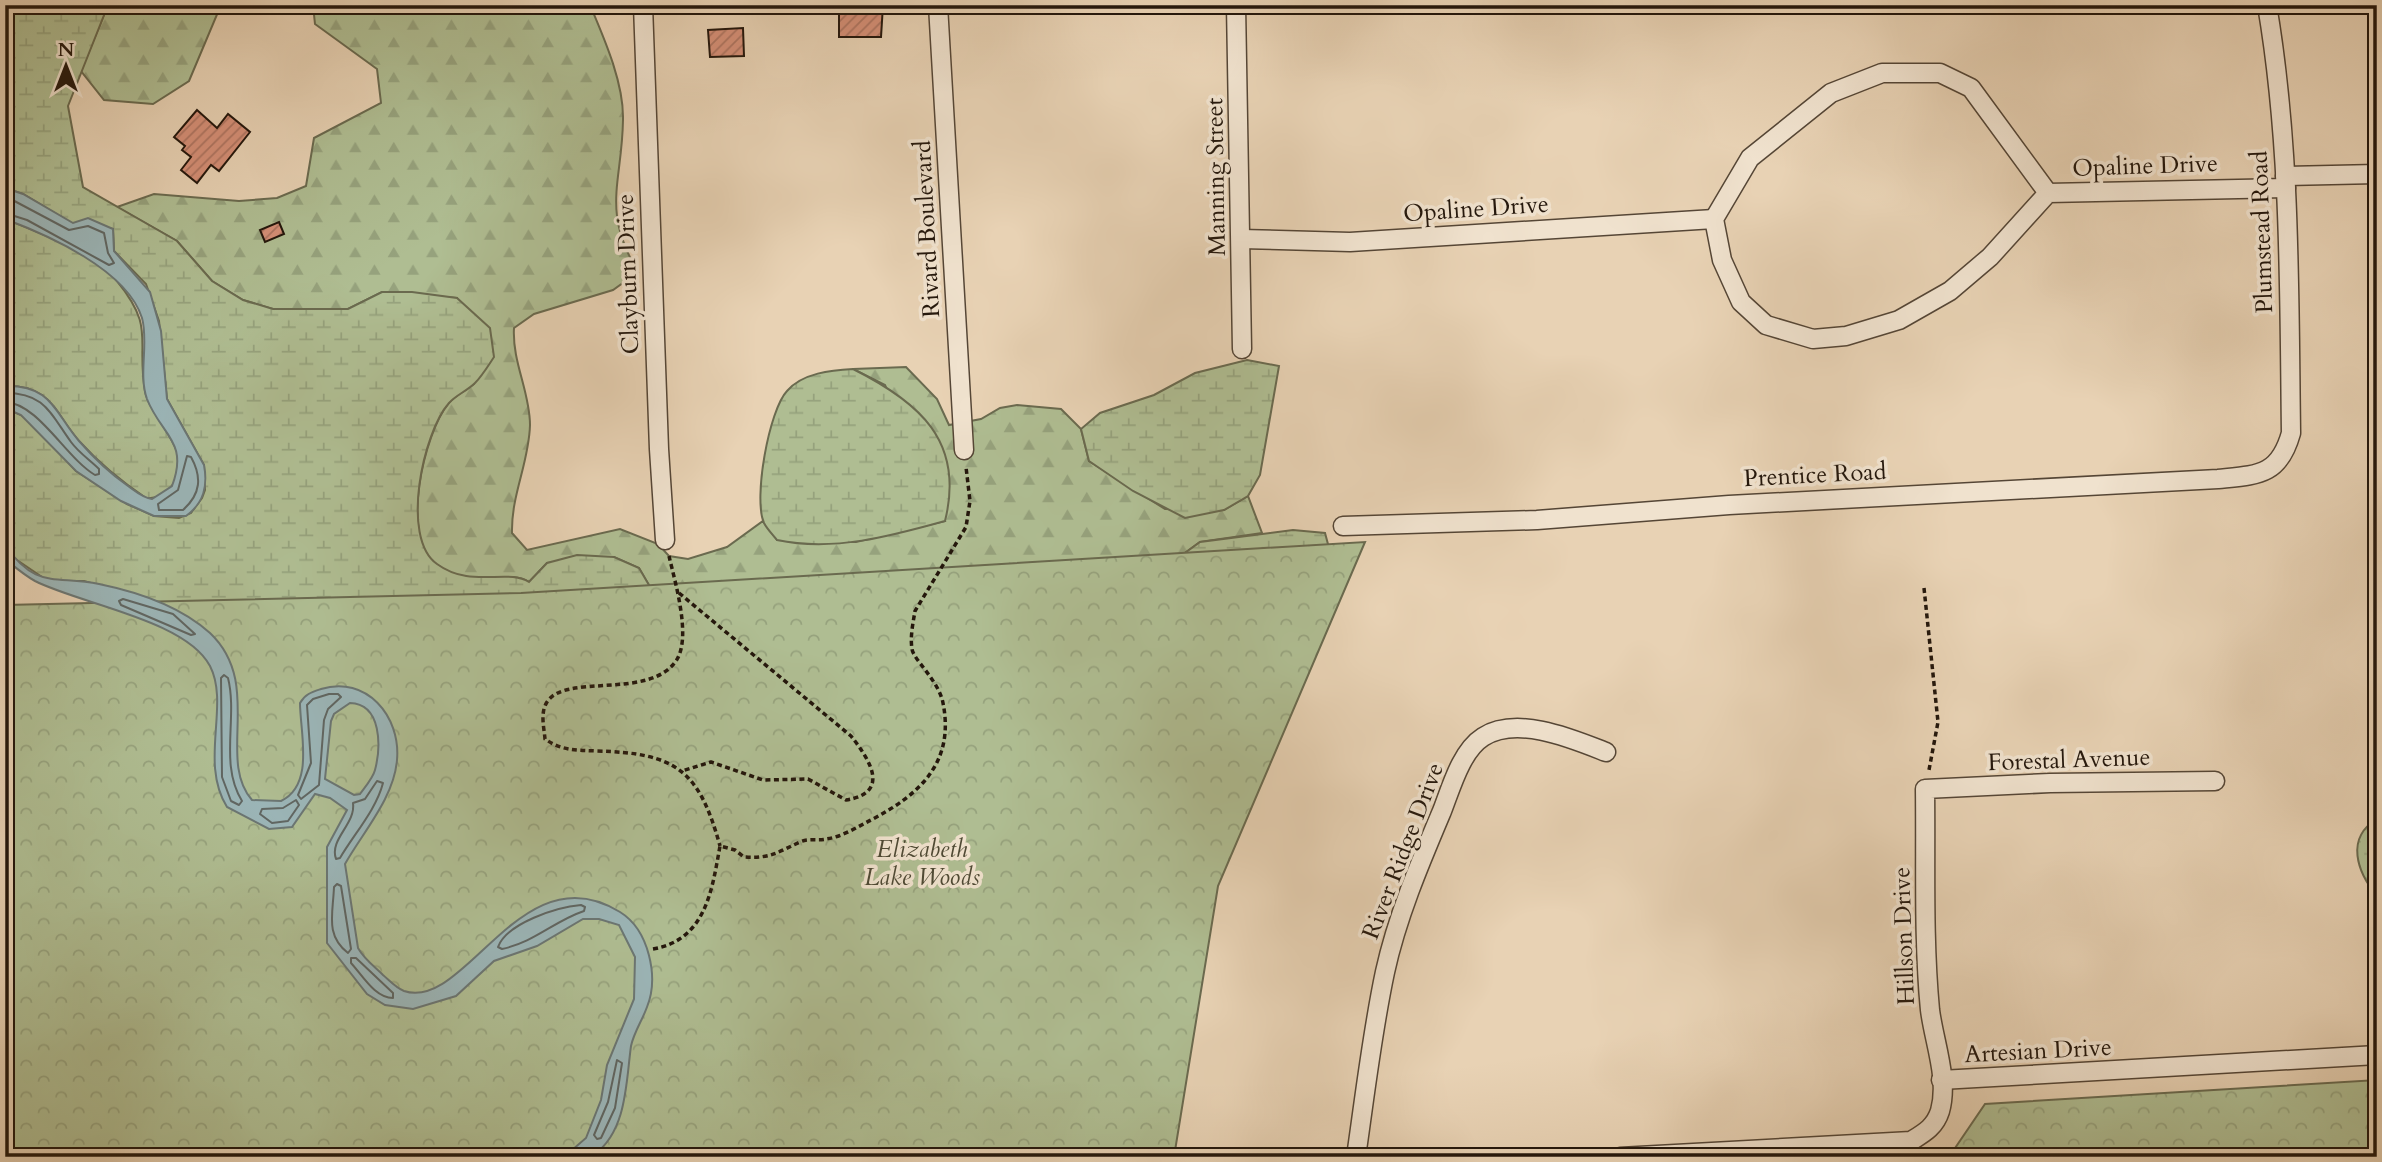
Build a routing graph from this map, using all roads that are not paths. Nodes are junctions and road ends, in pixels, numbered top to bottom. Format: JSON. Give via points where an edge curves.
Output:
{"nodes":[{"id":1,"x":643,"y":5,"type":"edge"},
{"id":2,"x":938,"y":5,"type":"edge"},
{"id":3,"x":1236,"y":5,"type":"edge"},
{"id":4,"x":2267,"y":5,"type":"edge"},
{"id":5,"x":2377,"y":174,"type":"edge"},
{"id":6,"x":2286,"y":182,"type":"junction"},
{"id":7,"x":2048,"y":193,"type":"junction"},
{"id":8,"x":1714,"y":219,"type":"junction"},
{"id":9,"x":1241,"y":239,"type":"junction"},
{"id":10,"x":1242,"y":349,"type":"dead end"},
{"id":11,"x":964,"y":450,"type":"road end"},
{"id":12,"x":2284,"y":457,"type":"joint"},
{"id":13,"x":1343,"y":526,"type":"dead end"},
{"id":14,"x":666,"y":540,"type":"road end"},
{"id":15,"x":1606,"y":752,"type":"dead end"},
{"id":16,"x":2215,"y":781,"type":"dead end"},
{"id":17,"x":1924,"y":789,"type":"joint"},
{"id":18,"x":2377,"y":1055,"type":"edge"},
{"id":19,"x":1941,"y":1080,"type":"junction"},
{"id":20,"x":1771,"y":1153,"type":"edge"},
{"id":21,"x":1356,"y":1157,"type":"edge"},
{"id":22,"x":1620,"y":1157,"type":"edge"}],
"edges":[{"from":1,"to":14,"type":"street","name":"Clayburn Drive"},
{"from":2,"to":11,"type":"street","name":"Rivard Boulevard"},
{"from":3,"to":9,"type":"street","name":"Manning Street"},
{"from":4,"to":6,"type":"street","name":"Plumstead Road","via":[[2277,65]]},
{"from":5,"to":6,"type":"street","name":"Opaline Drive"},
{"from":6,"to":7,"type":"street","name":"Opaline Drive"},
{"from":6,"to":12,"type":"street","name":"Plumstead Road","via":[[2291,433]]},
{"from":7,"to":8,"type":"street","name":"Opaline Drive","via":[[1970,88],[1940,73],[1882,73],[1832,93],[1750,158]]},
{"from":7,"to":8,"type":"street","name":"Opaline Drive","via":[[1990,257],[1950,291],[1899,320],[1846,336],[1813,340],[1766,325],[1741,302],[1722,260]]},
{"from":8,"to":9,"type":"street","name":"Opaline Drive","via":[[1350,242]]},
{"from":9,"to":10,"type":"street","name":"Manning Street"},
{"from":12,"to":13,"type":"street","name":"Prentice Road","via":[[2269,469],[2218,479],[1729,505],[1514,522]]},
{"from":15,"to":21,"type":"street","name":"River Ridge Drive","via":[[1562,734],[1501,731],[1482,737],[1465,757],[1411,886],[1385,970]]},
{"from":16,"to":17,"type":"street","name":"Forestal Avenue"},
{"from":17,"to":19,"type":"street","name":"Hillson Drive","via":[[1928,968]]},
{"from":18,"to":19,"type":"street","name":"Artesian Drive"},
{"from":19,"to":20,"type":"street","name":"Artesian Drive","via":[[1940,1110],[1933,1127],[1911,1141]]},
{"from":20,"to":22,"type":"street","name":"Artesian Drive"}]}
